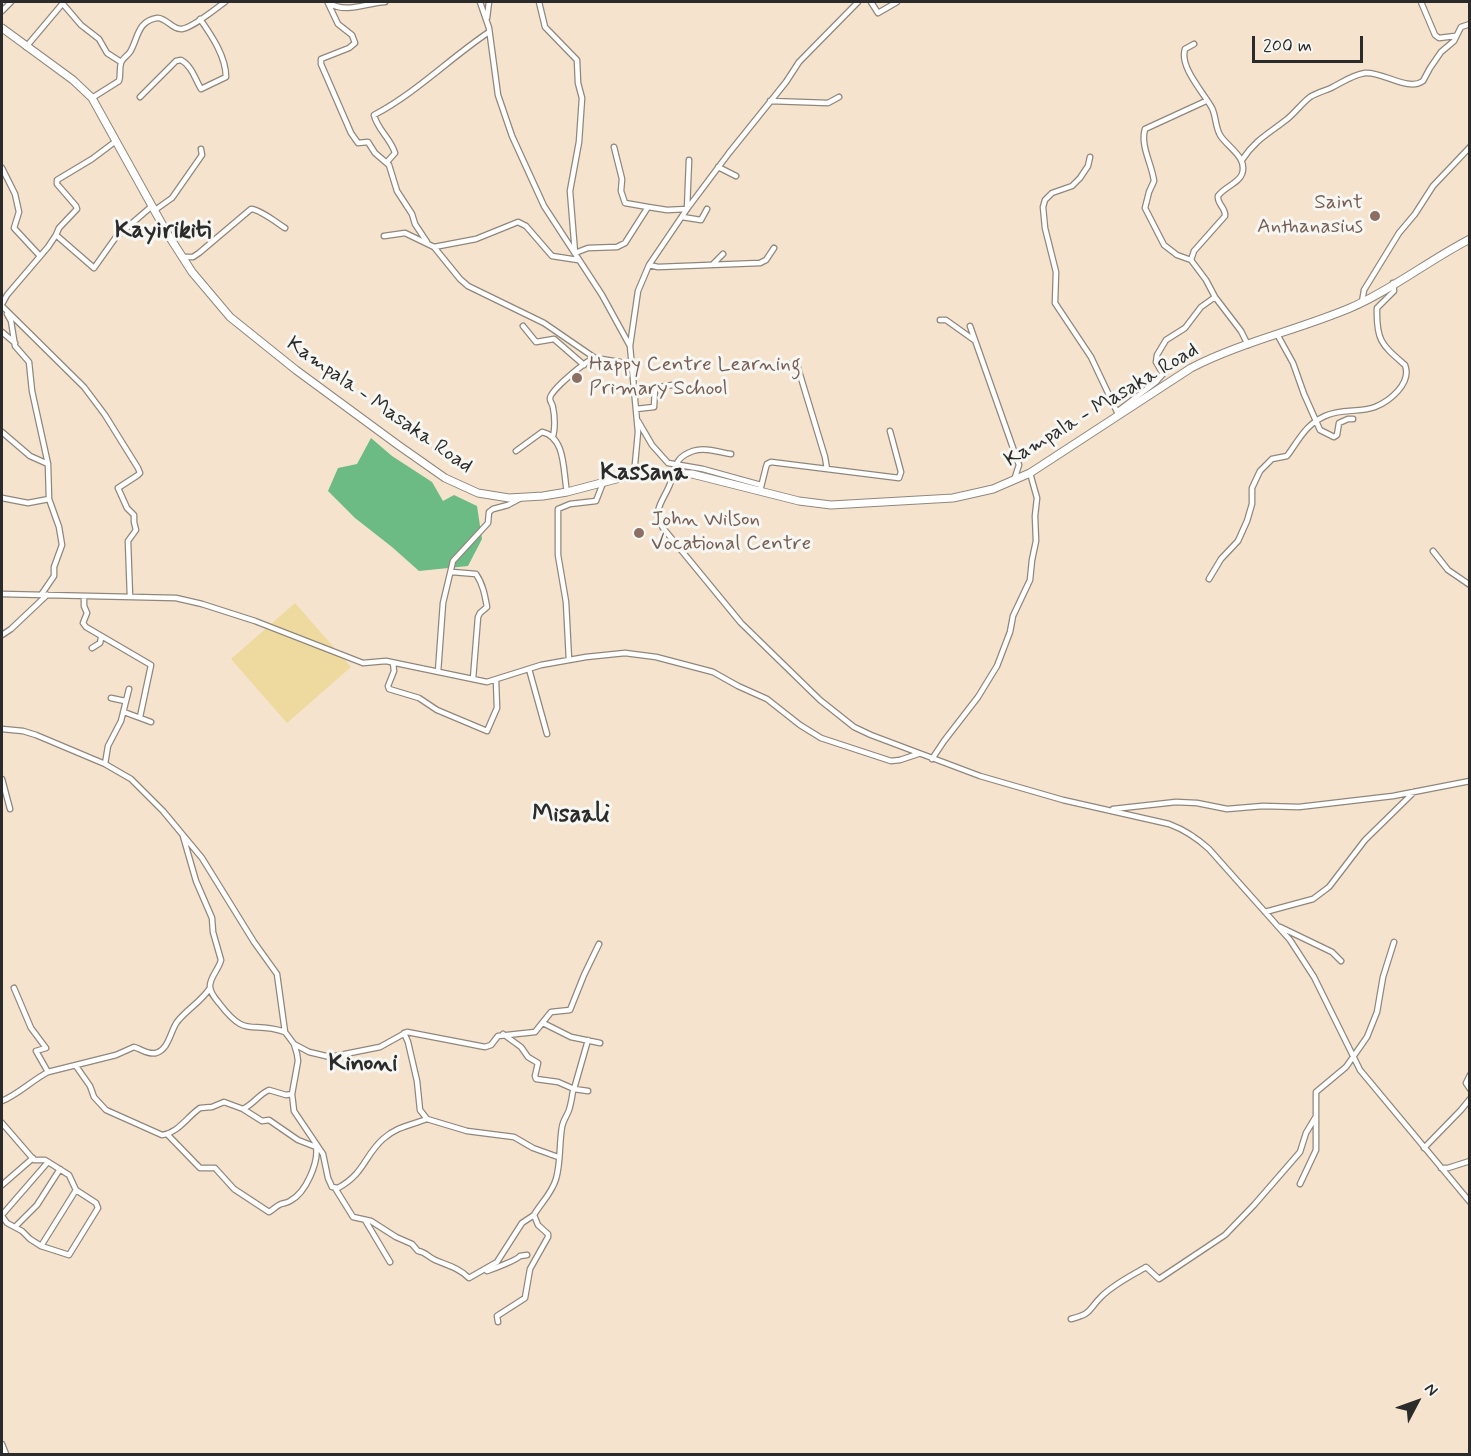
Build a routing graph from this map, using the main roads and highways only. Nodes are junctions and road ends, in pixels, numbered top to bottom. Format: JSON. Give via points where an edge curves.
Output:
{"nodes":[{"id":1,"x":2,"y":28,"type":"edge"},
{"id":2,"x":1470,"y":239,"type":"edge"}],
"edges":[{"from":1,"to":2,"type":"main road","name":"Kampala - Masaka Road","via":[[92,98],[182,257],[239,325],[445,478],[488,496],[521,498],[567,492],[674,469],[831,505],[953,498],[993,489],[1030,473],[1118,412],[1191,368],[1362,302]]}]}
